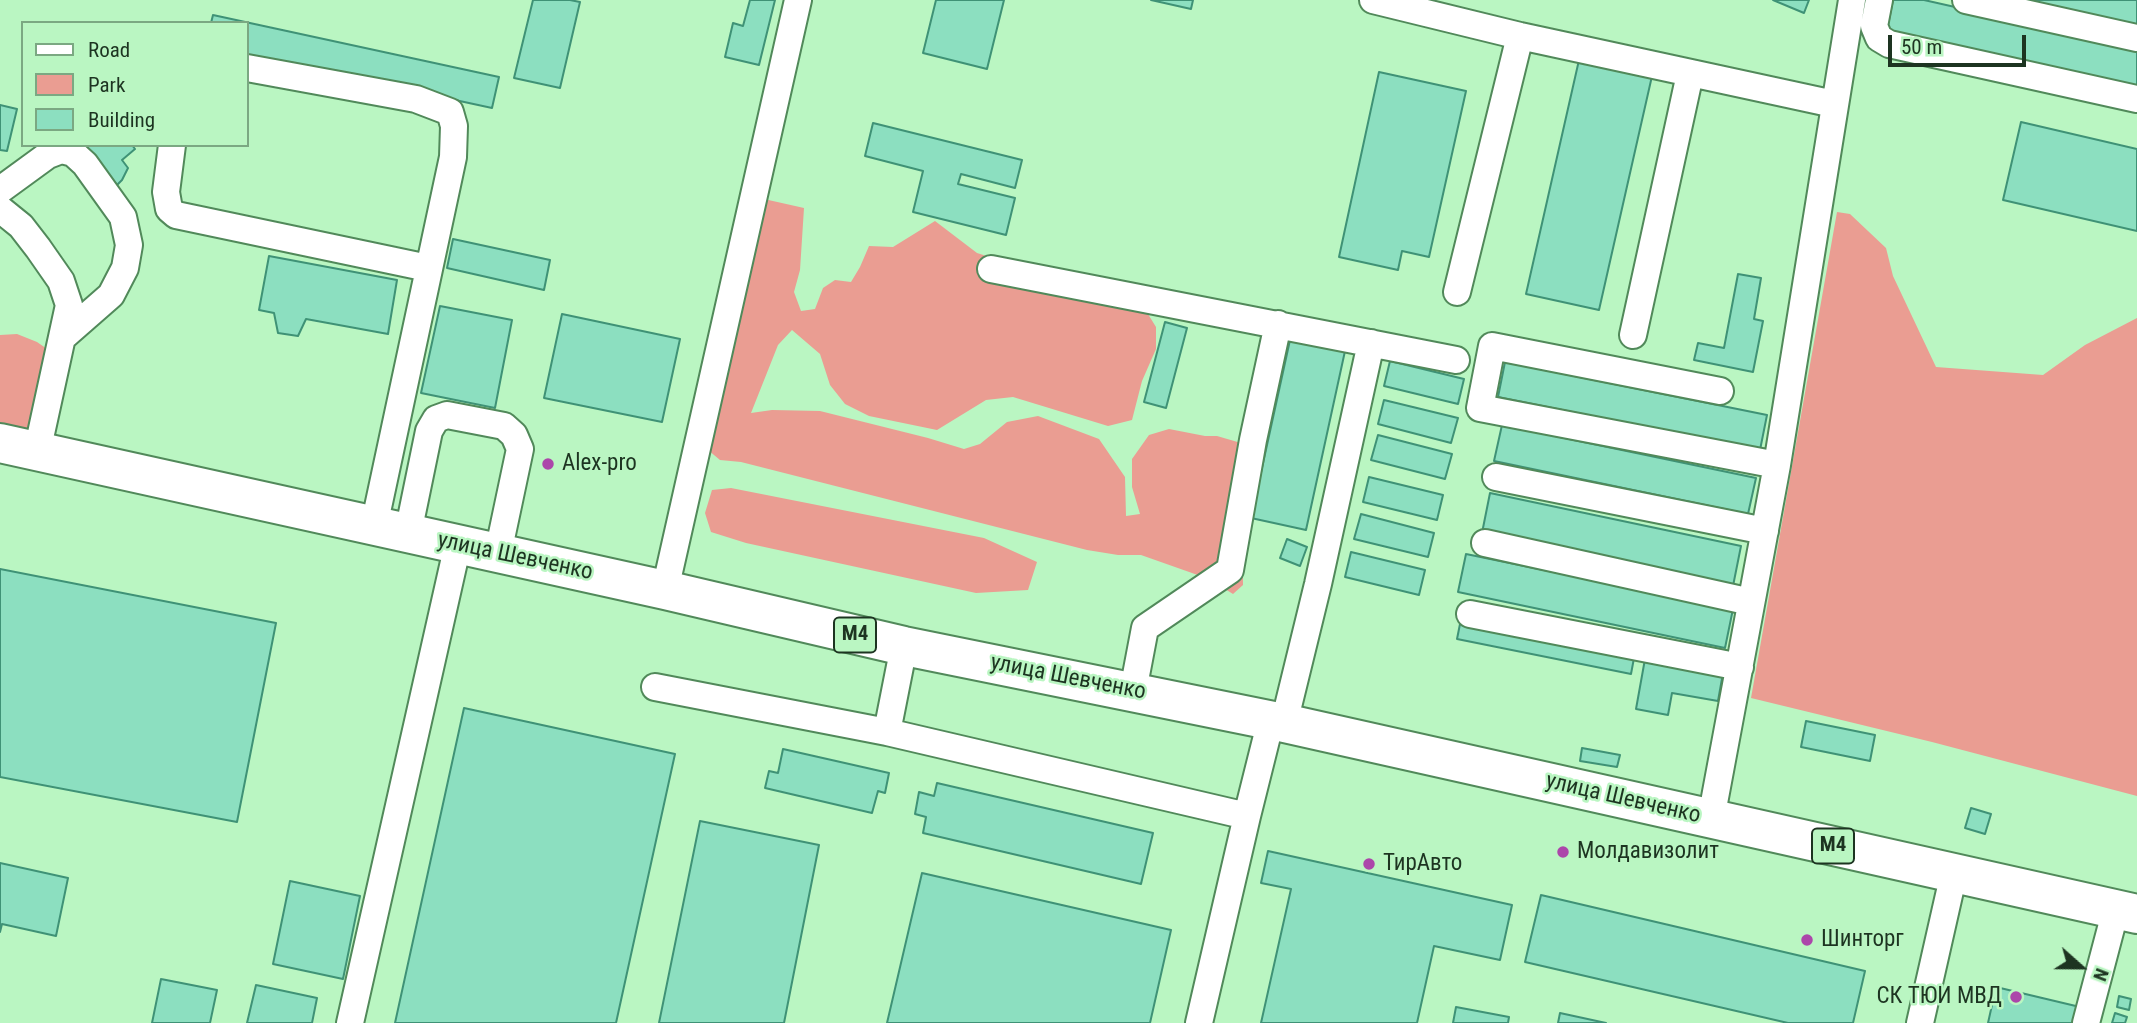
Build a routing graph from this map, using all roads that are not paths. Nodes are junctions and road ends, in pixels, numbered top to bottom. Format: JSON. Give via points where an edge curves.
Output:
{"nodes":[{"id":1,"x":799,"y":0,"type":"edge"},
{"id":2,"x":1373,"y":0,"type":"edge"},
{"id":3,"x":1829,"y":0,"type":"edge"},
{"id":4,"x":1879,"y":0,"type":"edge"},
{"id":5,"x":1966,"y":0,"type":"edge"},
{"id":6,"x":1440,"y":8,"type":"edge"},
{"id":7,"x":1851,"y":9,"type":"edge"},
{"id":8,"x":1520,"y":36,"type":"junction"},
{"id":9,"x":2137,"y":38,"type":"edge"},
{"id":10,"x":248,"y":68,"type":"edge"},
{"id":11,"x":1690,"y":74,"type":"junction"},
{"id":12,"x":2137,"y":99,"type":"edge"},
{"id":13,"x":1834,"y":104,"type":"junction"},
{"id":14,"x":172,"y":147,"type":"edge"},
{"id":15,"x":2,"y":204,"type":"edge"},
{"id":16,"x":428,"y":268,"type":"junction"},
{"id":17,"x":991,"y":269,"type":"dead end"},
{"id":18,"x":1457,"y":292,"type":"dead end"},
{"id":19,"x":1278,"y":324,"type":"junction"},
{"id":20,"x":1633,"y":335,"type":"dead end"},
{"id":21,"x":63,"y":337,"type":"junction"},
{"id":22,"x":1371,"y":343,"type":"junction"},
{"id":23,"x":1457,"y":360,"type":"dead end"},
{"id":24,"x":1720,"y":391,"type":"dead end"},
{"id":25,"x":0,"y":443,"type":"edge"},
{"id":26,"x":37,"y":452,"type":"junction"},
{"id":27,"x":1777,"y":465,"type":"junction"},
{"id":28,"x":1496,"y":477,"type":"dead end"},
{"id":29,"x":391,"y":529,"type":"junction"},
{"id":30,"x":1765,"y":531,"type":"junction"},
{"id":31,"x":1485,"y":543,"type":"dead end"},
{"id":32,"x":458,"y":544,"type":"junction"},
{"id":33,"x":498,"y":553,"type":"junction"},
{"id":34,"x":665,"y":590,"type":"junction"},
{"id":35,"x":1751,"y":603,"type":"junction"},
{"id":36,"x":1470,"y":614,"type":"dead end"},
{"id":37,"x":904,"y":646,"type":"junction"},
{"id":38,"x":1740,"y":667,"type":"junction"},
{"id":39,"x":655,"y":687,"type":"dead end"},
{"id":40,"x":1133,"y":691,"type":"junction"},
{"id":41,"x":1278,"y":722,"type":"junction"},
{"id":42,"x":887,"y":732,"type":"junction"},
{"id":43,"x":1247,"y":816,"type":"junction"},
{"id":44,"x":1711,"y":819,"type":"junction"},
{"id":45,"x":1954,"y":873,"type":"junction"},
{"id":46,"x":2127,"y":912,"type":"edge"},
{"id":47,"x":350,"y":1023,"type":"edge"},
{"id":48,"x":1199,"y":1023,"type":"edge"},
{"id":49,"x":1920,"y":1023,"type":"edge"},
{"id":50,"x":2086,"y":1023,"type":"edge"}],
"edges":[{"from":1,"to":34,"type":"street"},
{"from":2,"to":6,"type":"street"},
{"from":3,"to":7,"type":"street"},
{"from":4,"to":12,"type":"street","via":[[1874,26],[1889,44]]},
{"from":5,"to":9,"type":"street"},
{"from":6,"to":8,"type":"street"},
{"from":7,"to":13,"type":"street"},
{"from":8,"to":11,"type":"street"},
{"from":8,"to":18,"type":"street"},
{"from":10,"to":16,"type":"street","via":[[416,99],[450,111],[453,157]]},
{"from":11,"to":13,"type":"street"},
{"from":11,"to":20,"type":"street"},
{"from":13,"to":27,"type":"street"},
{"from":14,"to":16,"type":"street","via":[[166,192],[169,209],[176,215]]},
{"from":15,"to":21,"type":"street","via":[[61,281],[69,305]]},
{"from":15,"to":21,"type":"street","via":[[48,155],[61,150],[85,164],[123,218],[129,245],[125,268],[111,295]]},
{"from":16,"to":29,"type":"street"},
{"from":17,"to":19,"type":"street"},
{"from":19,"to":22,"type":"street"},
{"from":19,"to":40,"type":"street","via":[[1230,570],[1144,628]]},
{"from":21,"to":26,"type":"street"},
{"from":22,"to":23,"type":"street"},
{"from":22,"to":41,"type":"street","via":[[1318,584]]},
{"from":24,"to":27,"type":"street","via":[[1492,346],[1480,408]]},
{"from":25,"to":26,"type":"highway","name":"улица Шевченко","number":"M4"},
{"from":26,"to":29,"type":"highway","name":"улица Шевченко","number":"M4"},
{"from":27,"to":30,"type":"street"},
{"from":28,"to":30,"type":"street"},
{"from":29,"to":32,"type":"highway","name":"улица Шевченко","number":"M4"},
{"from":29,"to":33,"type":"street","via":[[436,419],[447,415],[504,426],[520,449]]},
{"from":30,"to":35,"type":"street"},
{"from":31,"to":35,"type":"street"},
{"from":32,"to":33,"type":"highway","name":"улица Шевченко","number":"M4"},
{"from":32,"to":47,"type":"street"},
{"from":33,"to":34,"type":"highway","name":"улица Шевченко","number":"M4"},
{"from":34,"to":37,"type":"highway","name":"улица Шевченко","number":"M4"},
{"from":35,"to":38,"type":"street"},
{"from":36,"to":38,"type":"street"},
{"from":37,"to":40,"type":"highway","name":"улица Шевченко","number":"M4"},
{"from":37,"to":42,"type":"street"},
{"from":38,"to":44,"type":"street"},
{"from":39,"to":42,"type":"street"},
{"from":40,"to":41,"type":"highway","name":"улица Шевченко","number":"M4"},
{"from":41,"to":43,"type":"street"},
{"from":41,"to":44,"type":"highway","name":"улица Шевченко","number":"M4"},
{"from":42,"to":43,"type":"street"},
{"from":43,"to":48,"type":"street"},
{"from":44,"to":45,"type":"highway","name":"улица Шевченко","number":"M4"},
{"from":45,"to":46,"type":"highway","name":"улица Шевченко","number":"M4"},
{"from":45,"to":49,"type":"street"},
{"from":46,"to":50,"type":"street"}]}
